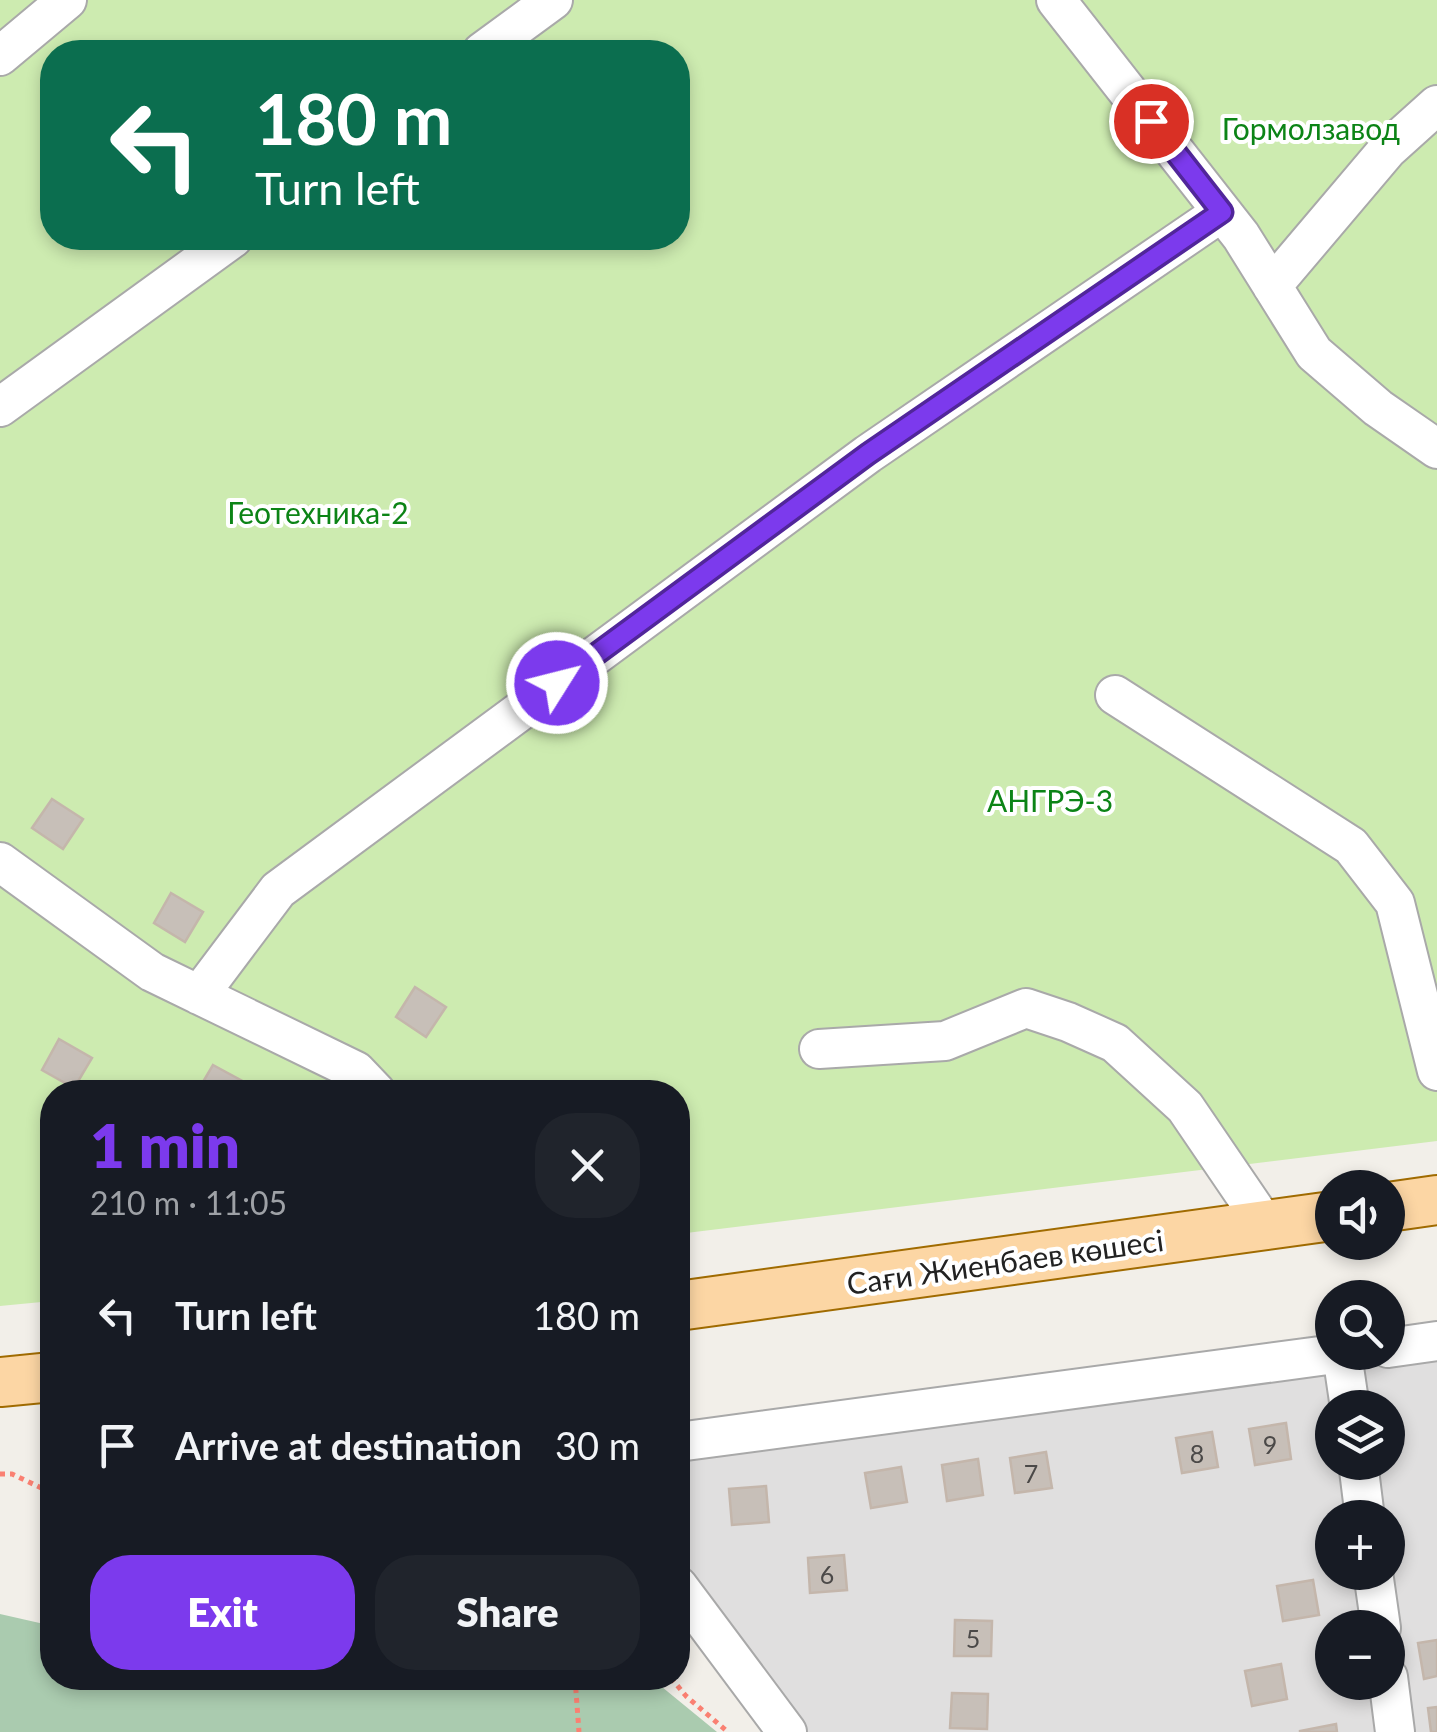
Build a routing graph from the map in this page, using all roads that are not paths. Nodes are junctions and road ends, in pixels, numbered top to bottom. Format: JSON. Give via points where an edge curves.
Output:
{"nodes":[{"id":1,"x":67,"y":0,"type":"edge"},
{"id":2,"x":552,"y":0,"type":"edge"},
{"id":3,"x":1056,"y":0,"type":"edge"},
{"id":4,"x":498,"y":40,"type":"edge"},
{"id":5,"x":0,"y":56,"type":"edge"},
{"id":6,"x":1437,"y":105,"type":"edge"},
{"id":7,"x":1222,"y":212,"type":"junction"},
{"id":8,"x":216,"y":250,"type":"edge"},
{"id":9,"x":1272,"y":286,"type":"junction"},
{"id":10,"x":0,"y":407,"type":"edge"},
{"id":11,"x":1437,"y":449,"type":"edge"},
{"id":12,"x":1115,"y":695,"type":"dead end"},
{"id":13,"x":0,"y":862,"type":"edge"},
{"id":14,"x":199,"y":995,"type":"junction"},
{"id":15,"x":820,"y":1049,"type":"dead end"},
{"id":16,"x":1437,"y":1071,"type":"edge"},
{"id":17,"x":365,"y":1080,"type":"edge"},
{"id":18,"x":1437,"y":1200,"type":"edge"},
{"id":19,"x":1405,"y":1205,"type":"edge"},
{"id":20,"x":1315,"y":1219,"type":"edge"},
{"id":21,"x":1266,"y":1226,"type":"junction"},
{"id":22,"x":690,"y":1304,"type":"edge"},
{"id":23,"x":1437,"y":1341,"type":"edge"},
{"id":24,"x":1405,"y":1346,"type":"edge"},
{"id":25,"x":1315,"y":1358,"type":"edge"},
{"id":26,"x":40,"y":1377,"type":"edge"},
{"id":27,"x":0,"y":1382,"type":"edge"},
{"id":28,"x":690,"y":1440,"type":"edge"},
{"id":29,"x":690,"y":1602,"type":"edge"},
{"id":30,"x":1391,"y":1700,"type":"edge"},
{"id":31,"x":787,"y":1732,"type":"edge"},
{"id":32,"x":1395,"y":1732,"type":"edge"}],
"edges":[{"from":1,"to":5,"type":"street"},
{"from":2,"to":4,"type":"street"},
{"from":3,"to":7,"type":"street"},
{"from":6,"to":9,"type":"street","via":[[1388,149]]},
{"from":7,"to":9,"type":"street"},
{"from":7,"to":14,"type":"street","via":[[868,454],[278,890]]},
{"from":8,"to":10,"type":"street"},
{"from":9,"to":11,"type":"street","via":[[1314,353]]},
{"from":12,"to":16,"type":"street","via":[[1351,846],[1395,903]]},
{"from":13,"to":14,"type":"street","via":[[152,972]]},
{"from":14,"to":17,"type":"street"},
{"from":15,"to":21,"type":"street","via":[[945,1041],[1026,1008],[1068,1022],[1115,1043],[1186,1108]]},
{"from":18,"to":19,"type":"main road"},
{"from":20,"to":21,"type":"main road","name":"Сағи Жиенбаев көшесі"},
{"from":21,"to":22,"type":"main road","name":"Сағи Жиенбаев көшесі"},
{"from":23,"to":24,"type":"street"},
{"from":25,"to":28,"type":"street"},
{"from":26,"to":27,"type":"main road"},
{"from":29,"to":31,"type":"street"},
{"from":30,"to":32,"type":"street"}]}
